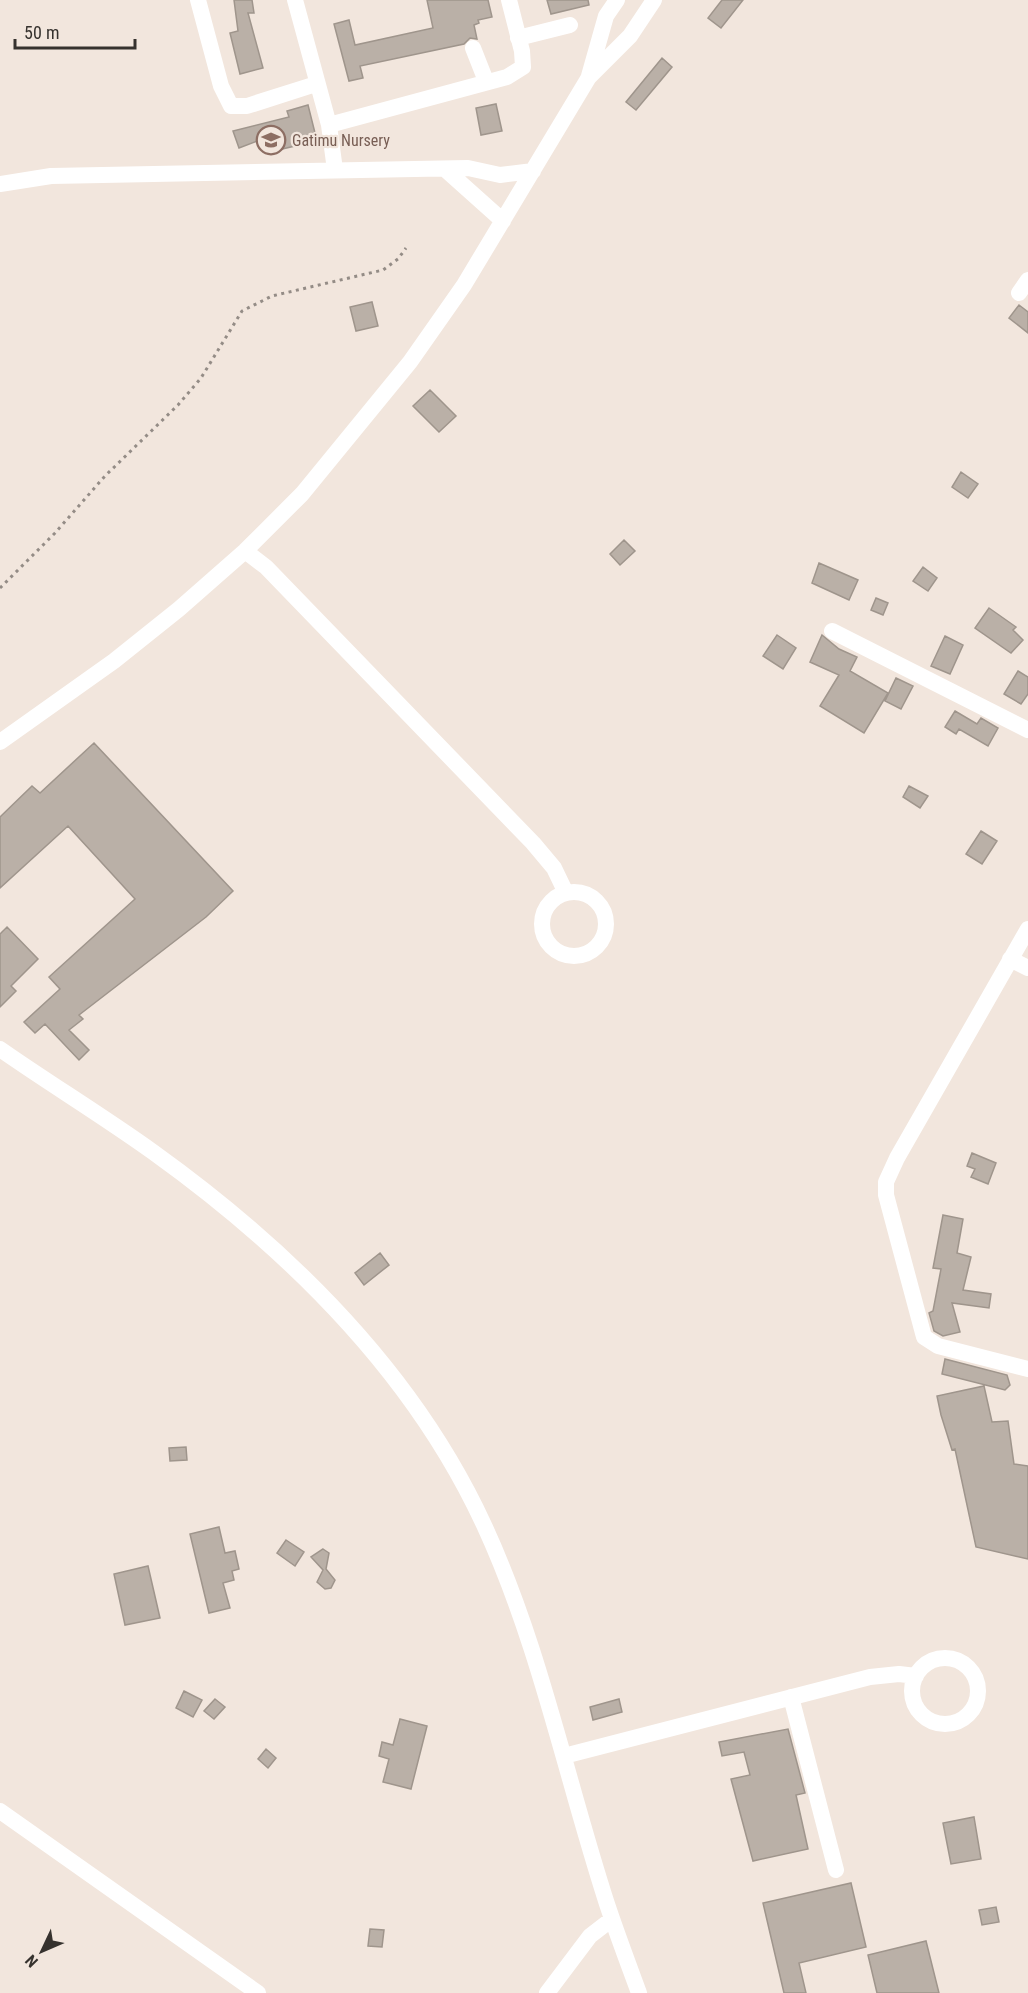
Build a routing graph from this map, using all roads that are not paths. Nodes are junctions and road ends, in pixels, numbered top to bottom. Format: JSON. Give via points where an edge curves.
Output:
{"nodes":[{"id":1,"x":198,"y":0,"type":"edge"},
{"id":2,"x":295,"y":0,"type":"edge"},
{"id":3,"x":509,"y":0,"type":"edge"},
{"id":4,"x":617,"y":0,"type":"edge"},
{"id":5,"x":654,"y":0,"type":"edge"},
{"id":6,"x":570,"y":25,"type":"dead end"},
{"id":7,"x":518,"y":38,"type":"junction"},
{"id":8,"x":473,"y":48,"type":"dead end"},
{"id":9,"x":589,"y":77,"type":"junction"},
{"id":10,"x":486,"y":81,"type":"junction"},
{"id":11,"x":316,"y":84,"type":"junction"},
{"id":12,"x":329,"y":124,"type":"junction"},
{"id":13,"x":335,"y":170,"type":"junction"},
{"id":14,"x":446,"y":170,"type":"junction"},
{"id":15,"x":532,"y":171,"type":"junction"},
{"id":16,"x":0,"y":184,"type":"edge"},
{"id":17,"x":503,"y":221,"type":"junction"},
{"id":18,"x":245,"y":551,"type":"junction"},
{"id":19,"x":832,"y":630,"type":"dead end"},
{"id":20,"x":1028,"y":730,"type":"edge"},
{"id":21,"x":0,"y":742,"type":"edge"},
{"id":22,"x":566,"y":893,"type":"dead end"},
{"id":23,"x":1028,"y":929,"type":"edge"},
{"id":24,"x":1010,"y":959,"type":"junction"},
{"id":25,"x":1028,"y":968,"type":"edge"},
{"id":26,"x":0,"y":1049,"type":"edge"},
{"id":27,"x":1028,"y":1369,"type":"edge"},
{"id":28,"x":916,"y":1676,"type":"dead end"},
{"id":29,"x":791,"y":1697,"type":"junction"},
{"id":30,"x":564,"y":1756,"type":"junction"},
{"id":31,"x":0,"y":1811,"type":"edge"},
{"id":32,"x":836,"y":1870,"type":"dead end"},
{"id":33,"x":612,"y":1919,"type":"junction"},
{"id":34,"x":258,"y":1993,"type":"edge"},
{"id":35,"x":547,"y":1993,"type":"edge"},
{"id":36,"x":639,"y":1993,"type":"edge"}],
"edges":[{"from":1,"to":11,"type":"street","via":[[221,86],[231,106],[248,106]]},
{"from":2,"to":11,"type":"street"},
{"from":3,"to":7,"type":"street"},
{"from":4,"to":9,"type":"street","via":[[606,16]]},
{"from":5,"to":9,"type":"street","via":[[630,36]]},
{"from":6,"to":7,"type":"street"},
{"from":7,"to":10,"type":"street","via":[[523,67],[507,77]]},
{"from":8,"to":10,"type":"street"},
{"from":9,"to":15,"type":"street"},
{"from":10,"to":12,"type":"street"},
{"from":11,"to":12,"type":"street"},
{"from":12,"to":13,"type":"street"},
{"from":13,"to":14,"type":"street"},
{"from":13,"to":16,"type":"street","via":[[51,176]]},
{"from":14,"to":15,"type":"street","via":[[468,168],[500,175]]},
{"from":14,"to":17,"type":"street"},
{"from":15,"to":17,"type":"street"},
{"from":17,"to":18,"type":"street","via":[[410,362],[310,486]]},
{"from":18,"to":21,"type":"street","via":[[114,661]]},
{"from":18,"to":22,"type":"street","via":[[266,567],[533,843],[554,868]]},
{"from":19,"to":20,"type":"street"},
{"from":23,"to":24,"type":"street"},
{"from":24,"to":25,"type":"street"},
{"from":24,"to":27,"type":"street","via":[[897,1158],[886,1182],[886,1195],[924,1337],[938,1346]]},
{"from":26,"to":30,"type":"street","via":[[153,1152],[295,1266],[351,1324],[401,1388],[450,1462],[484,1524],[541,1676]]},
{"from":28,"to":29,"type":"street","via":[[870,1677]]},
{"from":29,"to":30,"type":"street"},
{"from":29,"to":32,"type":"street"},
{"from":30,"to":33,"type":"street"},
{"from":31,"to":34,"type":"street"},
{"from":33,"to":35,"type":"street","via":[[590,1936]]},
{"from":33,"to":36,"type":"street"}]}
